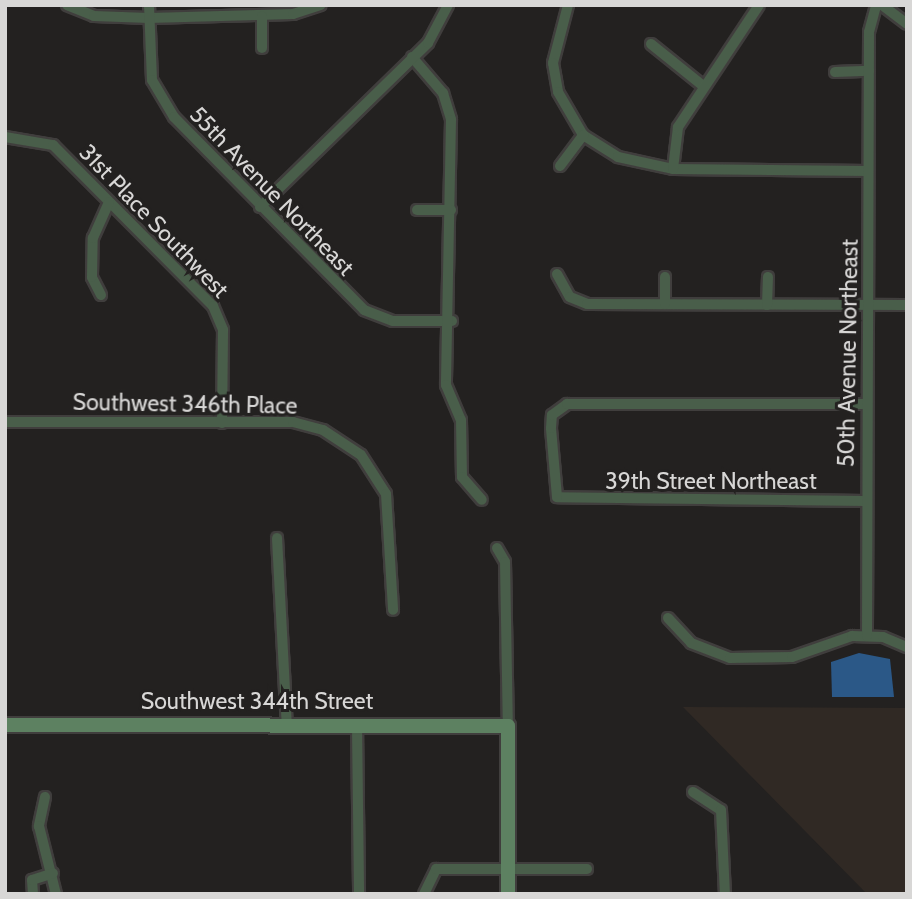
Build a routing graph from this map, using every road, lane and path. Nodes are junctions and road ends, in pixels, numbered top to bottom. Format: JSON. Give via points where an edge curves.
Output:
{"nodes":[{"id":1,"x":68,"y":5,"type":"edge"},
{"id":2,"x":149,"y":5,"type":"edge"},
{"id":3,"x":321,"y":5,"type":"edge"},
{"id":4,"x":448,"y":5,"type":"edge"},
{"id":5,"x":568,"y":5,"type":"edge"},
{"id":6,"x":759,"y":5,"type":"edge"},
{"id":7,"x":876,"y":5,"type":"edge"},
{"id":8,"x":882,"y":5,"type":"edge"},
{"id":9,"x":262,"y":16,"type":"junction"},
{"id":10,"x":149,"y":18,"type":"junction"},
{"id":11,"x":907,"y":24,"type":"edge"},
{"id":12,"x":651,"y":44,"type":"dead end"},
{"id":13,"x":262,"y":48,"type":"dead end"},
{"id":14,"x":412,"y":57,"type":"junction"},
{"id":15,"x":869,"y":71,"type":"junction"},
{"id":16,"x":835,"y":72,"type":"dead end"},
{"id":17,"x":702,"y":85,"type":"junction"},
{"id":18,"x":583,"y":135,"type":"junction"},
{"id":19,"x":5,"y":137,"type":"edge"},
{"id":20,"x":560,"y":166,"type":"dead end"},
{"id":21,"x":673,"y":169,"type":"junction"},
{"id":22,"x":868,"y":171,"type":"junction"},
{"id":23,"x":109,"y":202,"type":"junction"},
{"id":24,"x":260,"y":206,"type":"junction"},
{"id":25,"x":418,"y":209,"type":"dead end"},
{"id":26,"x":451,"y":210,"type":"junction"},
{"id":27,"x":557,"y":274,"type":"dead end"},
{"id":28,"x":665,"y":277,"type":"dead end"},
{"id":29,"x":768,"y":277,"type":"dead end"},
{"id":30,"x":101,"y":295,"type":"dead end"},
{"id":31,"x":665,"y":304,"type":"junction"},
{"id":32,"x":767,"y":305,"type":"junction"},
{"id":33,"x":907,"y":305,"type":"edge"},
{"id":34,"x":868,"y":306,"type":"junction"},
{"id":35,"x":452,"y":321,"type":"junction"},
{"id":36,"x":867,"y":404,"type":"junction"},
{"id":37,"x":5,"y":422,"type":"edge"},
{"id":38,"x":222,"y":422,"type":"junction"},
{"id":39,"x":482,"y":500,"type":"dead end"},
{"id":40,"x":865,"y":501,"type":"junction"},
{"id":41,"x":276,"y":538,"type":"dead end"},
{"id":42,"x":497,"y":548,"type":"dead end"},
{"id":43,"x":393,"y":610,"type":"dead end"},
{"id":44,"x":668,"y":618,"type":"dead end"},
{"id":45,"x":867,"y":636,"type":"junction"},
{"id":46,"x":907,"y":647,"type":"edge"},
{"id":47,"x":5,"y":725,"type":"edge"},
{"id":48,"x":357,"y":725,"type":"junction"},
{"id":49,"x":287,"y":726,"type":"junction"},
{"id":50,"x":508,"y":726,"type":"junction"},
{"id":51,"x":693,"y":792,"type":"dead end"},
{"id":52,"x":45,"y":797,"type":"dead end"},
{"id":53,"x":587,"y":869,"type":"dead end"},
{"id":54,"x":508,"y":870,"type":"junction"},
{"id":55,"x":53,"y":873,"type":"junction"},
{"id":56,"x":33,"y":894,"type":"edge"},
{"id":57,"x":56,"y":894,"type":"edge"},
{"id":58,"x":359,"y":894,"type":"edge"},
{"id":59,"x":424,"y":894,"type":"edge"},
{"id":60,"x":508,"y":894,"type":"edge"},
{"id":61,"x":725,"y":894,"type":"edge"}],
"edges":[{"from":1,"to":10,"type":"street","via":[[94,16]]},
{"from":2,"to":10,"type":"street","name":"55th Avenue Northeast"},
{"from":3,"to":9,"type":"street"},
{"from":4,"to":14,"type":"street","via":[[441,27]]},
{"from":5,"to":18,"type":"street","via":[[558,30],[555,78],[565,110]]},
{"from":6,"to":17,"type":"street"},
{"from":7,"to":15,"type":"street","name":"50th Avenue Northeast"},
{"from":8,"to":11,"type":"street"},
{"from":9,"to":10,"type":"street"},
{"from":9,"to":13,"type":"street"},
{"from":10,"to":24,"type":"street","name":"55th Avenue Northeast","via":[[152,80],[161,101]]},
{"from":12,"to":17,"type":"street"},
{"from":14,"to":24,"type":"street"},
{"from":14,"to":26,"type":"street","via":[[443,93],[449,112]]},
{"from":15,"to":16,"type":"street"},
{"from":15,"to":22,"type":"street","name":"50th Avenue Northeast"},
{"from":17,"to":21,"type":"street","via":[[678,127]]},
{"from":18,"to":20,"type":"street"},
{"from":18,"to":21,"type":"street","via":[[630,163]]},
{"from":19,"to":23,"type":"street","name":"31st Place Southwest","via":[[43,140]]},
{"from":21,"to":22,"type":"street"},
{"from":22,"to":34,"type":"street","name":"50th Avenue Northeast"},
{"from":23,"to":30,"type":"street","via":[[93,238],[92,277]]},
{"from":23,"to":38,"type":"street","name":"31st Place Southwest","via":[[219,316]]},
{"from":24,"to":35,"type":"street","name":"55th Avenue Northeast","via":[[372,314],[393,321]]},
{"from":25,"to":26,"type":"street"},
{"from":26,"to":35,"type":"street"},
{"from":27,"to":31,"type":"street","via":[[577,302]]},
{"from":28,"to":31,"type":"street"},
{"from":29,"to":32,"type":"street"},
{"from":31,"to":32,"type":"street"},
{"from":32,"to":34,"type":"street"},
{"from":33,"to":34,"type":"street"},
{"from":34,"to":36,"type":"street","name":"50th Avenue Northeast"},
{"from":35,"to":39,"type":"street","via":[[446,385],[461,420],[462,477]]},
{"from":36,"to":40,"type":"street","name":"50th Avenue Northeast"},
{"from":36,"to":40,"type":"street","name":"39th Street Northeast","via":[[557,408],[551,428],[557,497]]},
{"from":37,"to":38,"type":"street","name":"Southwest 346th Place"},
{"from":38,"to":43,"type":"street","name":"Southwest 346th Place","via":[[308,425],[360,455],[386,494],[391,513]]},
{"from":40,"to":45,"type":"street","name":"50th Avenue Northeast"},
{"from":41,"to":49,"type":"street"},
{"from":42,"to":50,"type":"street","via":[[505,562]]},
{"from":44,"to":45,"type":"street","via":[[691,643],[730,658],[792,657]]},
{"from":45,"to":46,"type":"street"},
{"from":47,"to":49,"type":"street","name":"Southwest 344th Street"},
{"from":48,"to":49,"type":"street","name":"Southwest 344th Street"},
{"from":48,"to":50,"type":"street","name":"Southwest 344th Street"},
{"from":48,"to":58,"type":"street"},
{"from":50,"to":54,"type":"street"},
{"from":51,"to":61,"type":"street","via":[[721,810]]},
{"from":52,"to":55,"type":"street","via":[[38,826]]},
{"from":53,"to":54,"type":"street"},
{"from":54,"to":59,"type":"street","via":[[436,869],[428,876]]},
{"from":54,"to":60,"type":"street"},
{"from":55,"to":56,"type":"street","via":[[32,880]]},
{"from":55,"to":57,"type":"street"}]}
